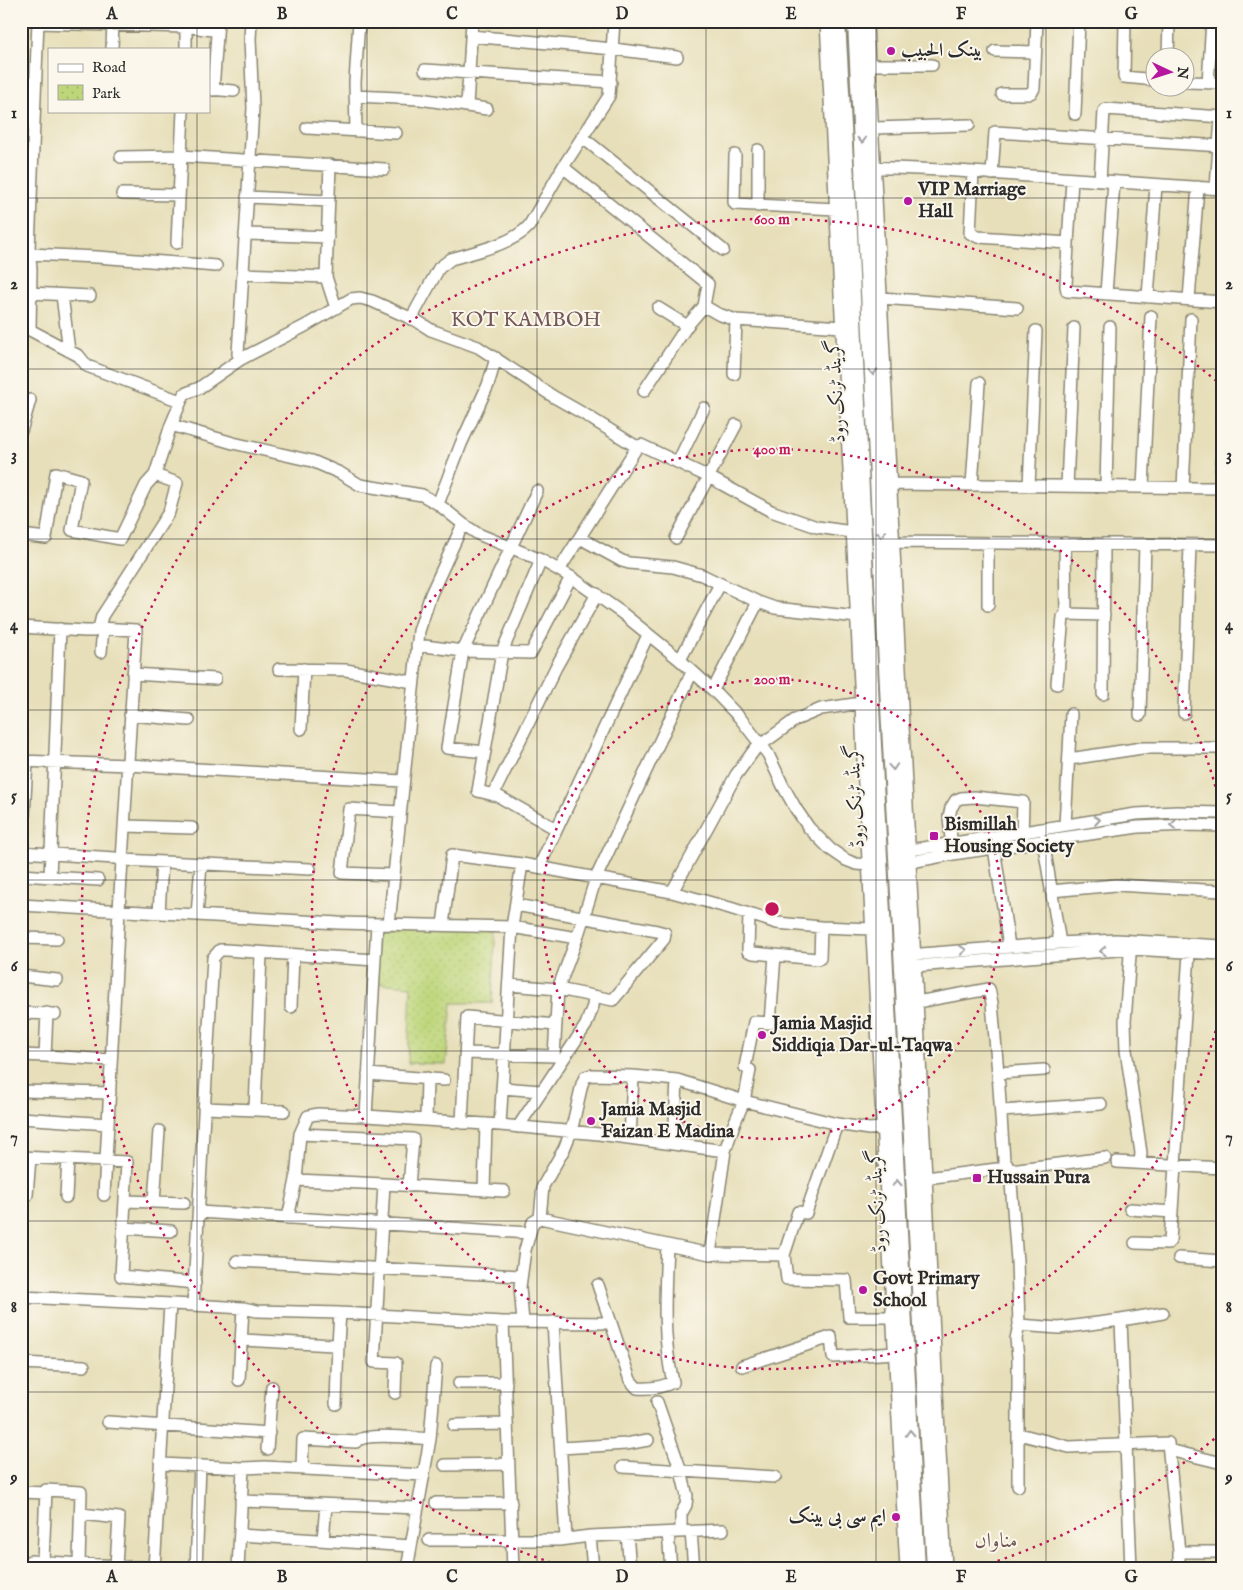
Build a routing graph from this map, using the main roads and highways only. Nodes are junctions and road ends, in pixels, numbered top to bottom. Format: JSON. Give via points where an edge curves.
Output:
{"nodes":[{"id":1,"x":837,"y":21,"type":"edge"},
{"id":2,"x":856,"y":21,"type":"edge"},
{"id":3,"x":867,"y":231,"type":"junction"},
{"id":4,"x":849,"y":232,"type":"junction"},
{"id":5,"x":866,"y":705,"type":"junction"},
{"id":6,"x":889,"y":707,"type":"junction"},
{"id":7,"x":896,"y":1308,"type":"junction"},
{"id":8,"x":925,"y":1311,"type":"junction"},
{"id":9,"x":940,"y":1568,"type":"edge"},
{"id":10,"x":917,"y":1569,"type":"edge"}],
"edges":[{"from":1,"to":4,"type":"highway","name":"گرینڈ ٹرنک روڈ","via":[[842,208]]},
{"from":2,"to":3,"type":"highway","name":"گرینڈ ٹرنک روڈ","one_way":true,"via":[[869,167]]},
{"from":3,"to":4,"type":"highway"},
{"from":3,"to":6,"type":"highway","name":"گرینڈ ٹرنک روڈ","one_way":true,"via":[[892,624]]},
{"from":4,"to":5,"type":"highway","name":"گرینڈ ٹرنک روڈ","via":[[844,255]]},
{"from":5,"to":6,"type":"highway"},
{"from":7,"to":5,"type":"highway","name":"گرینڈ ٹرنک روڈ","one_way":true},
{"from":6,"to":8,"type":"highway","name":"گرینڈ ٹرنک روڈ","via":[[898,734],[906,854]]},
{"from":7,"to":8,"type":"highway"},
{"from":10,"to":7,"type":"highway","name":"گرینڈ ٹرنک روڈ","one_way":true},
{"from":8,"to":9,"type":"highway","name":"گرینڈ ٹرنک روڈ"}]}
